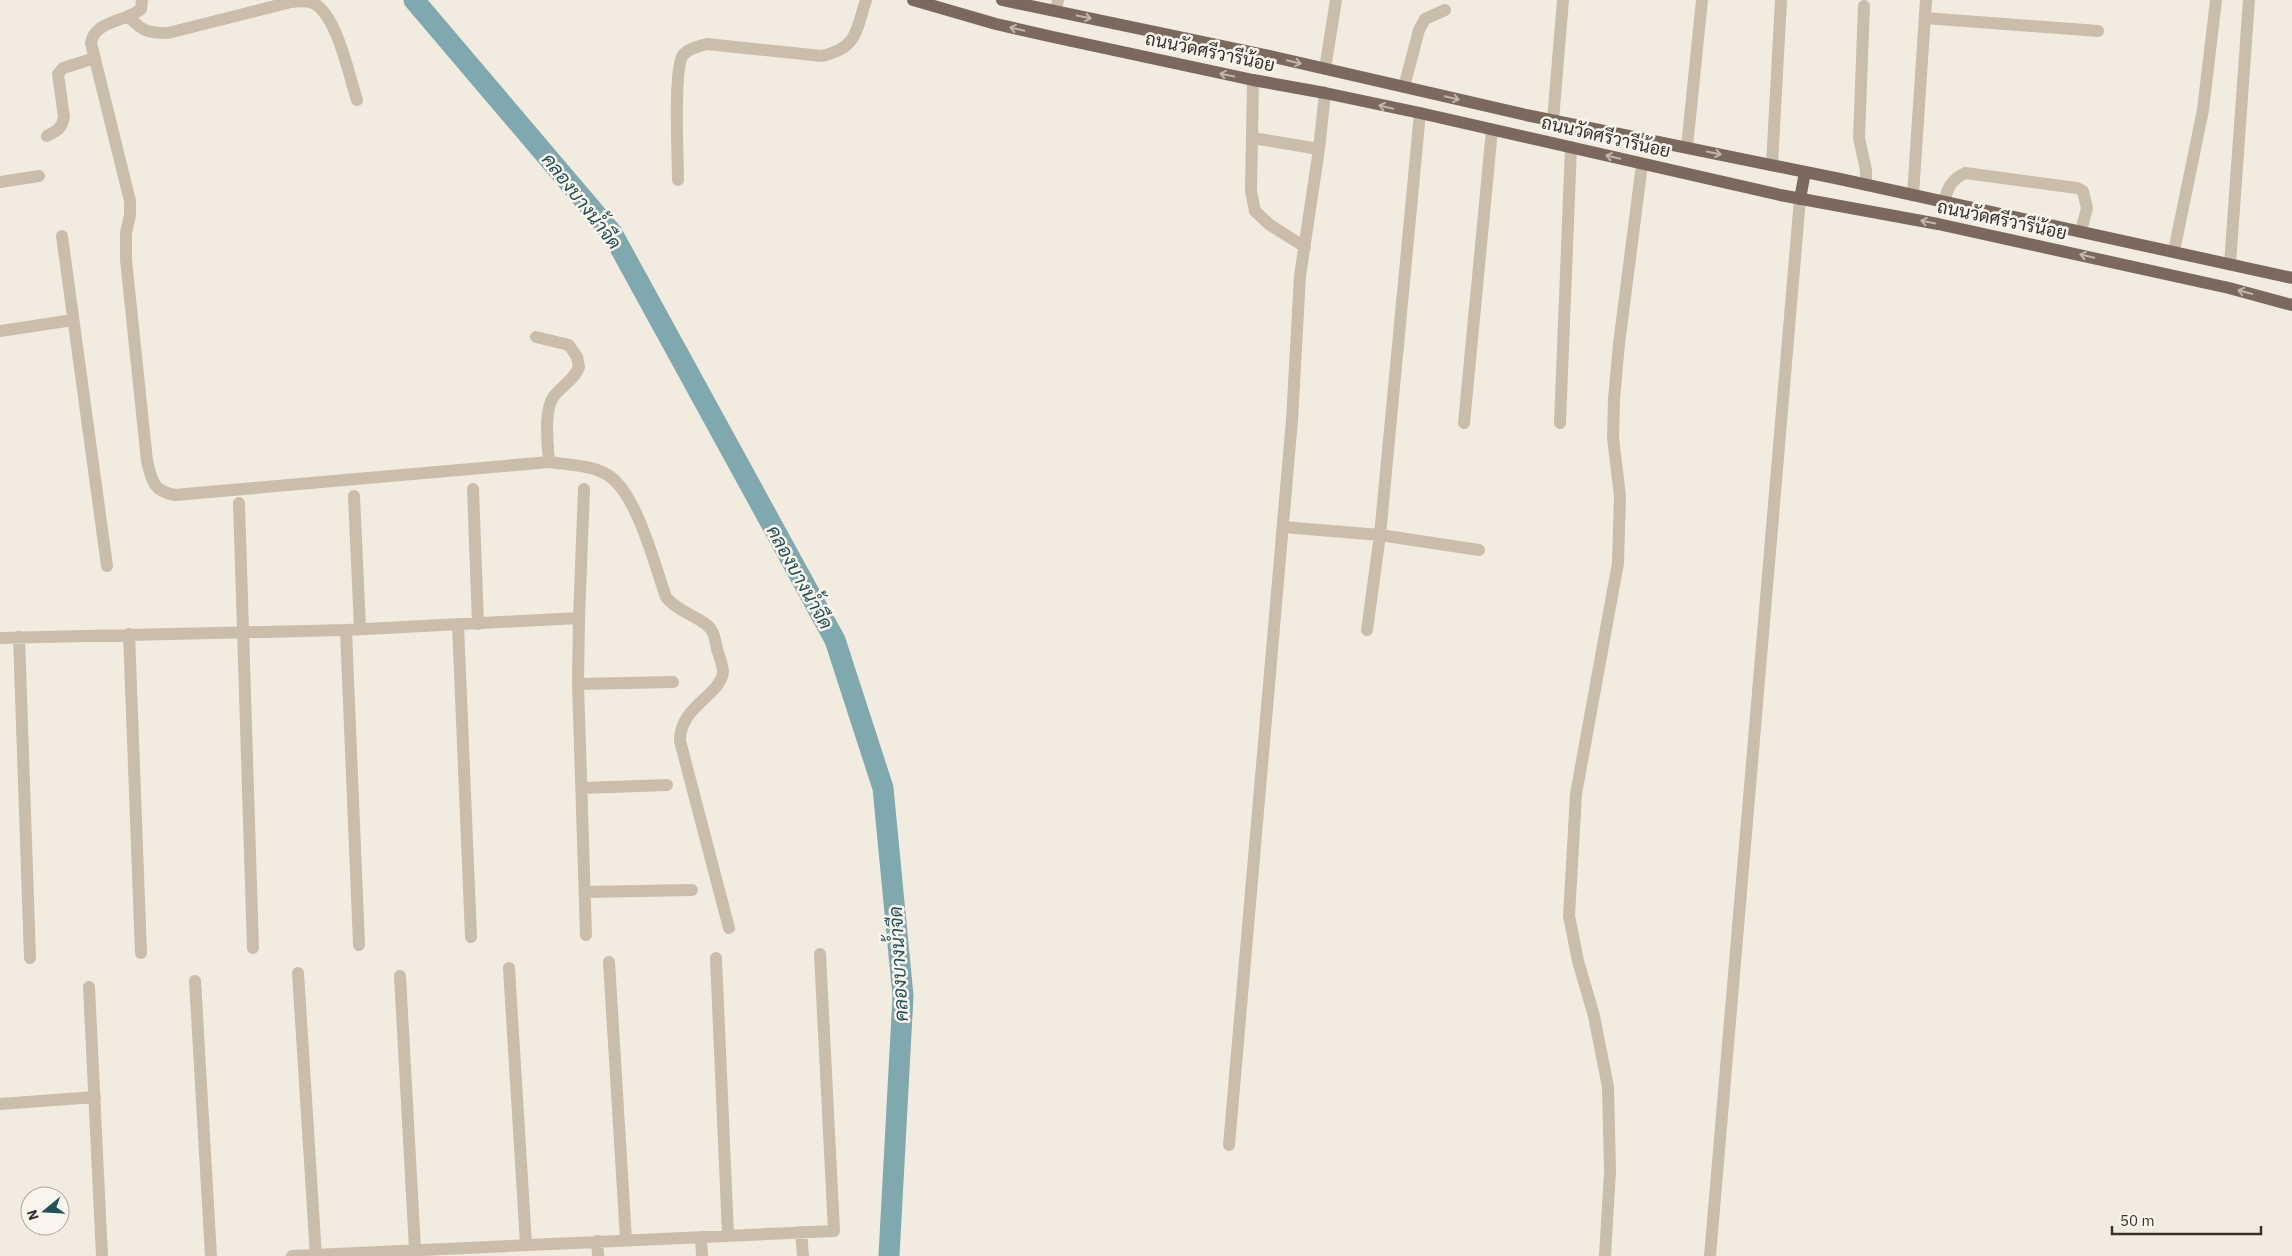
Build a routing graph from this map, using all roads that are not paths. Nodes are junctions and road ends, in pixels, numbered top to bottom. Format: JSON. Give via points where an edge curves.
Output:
{"nodes":[{"id":1,"x":142,"y":0,"type":"edge"},
{"id":2,"x":866,"y":0,"type":"edge"},
{"id":3,"x":913,"y":0,"type":"edge"},
{"id":4,"x":1002,"y":0,"type":"edge"},
{"id":5,"x":1336,"y":0,"type":"edge"},
{"id":6,"x":1563,"y":0,"type":"edge"},
{"id":7,"x":1702,"y":0,"type":"edge"},
{"id":8,"x":1781,"y":0,"type":"edge"},
{"id":9,"x":1926,"y":0,"type":"edge"},
{"id":10,"x":2216,"y":0,"type":"edge"},
{"id":11,"x":2249,"y":0,"type":"edge"},
{"id":12,"x":1057,"y":5,"type":"edge"},
{"id":13,"x":1864,"y":6,"type":"dead end"},
{"id":14,"x":1445,"y":10,"type":"dead end"},
{"id":15,"x":129,"y":16,"type":"junction"},
{"id":16,"x":1925,"y":18,"type":"junction"},
{"id":17,"x":2098,"y":31,"type":"dead end"},
{"id":18,"x":95,"y":58,"type":"junction"},
{"id":19,"x":1325,"y":69,"type":"junction"},
{"id":20,"x":1253,"y":80,"type":"junction"},
{"id":21,"x":1404,"y":87,"type":"junction"},
{"id":22,"x":1324,"y":92,"type":"junction"},
{"id":23,"x":357,"y":100,"type":"dead end"},
{"id":24,"x":1420,"y":113,"type":"junction"},
{"id":25,"x":1553,"y":120,"type":"junction"},
{"id":26,"x":1492,"y":130,"type":"junction"},
{"id":27,"x":47,"y":136,"type":"dead end"},
{"id":28,"x":1253,"y":138,"type":"junction"},
{"id":29,"x":1571,"y":146,"type":"junction"},
{"id":30,"x":1687,"y":147,"type":"junction"},
{"id":31,"x":1319,"y":149,"type":"junction"},
{"id":32,"x":1642,"y":164,"type":"junction"},
{"id":33,"x":1772,"y":165,"type":"junction"},
{"id":34,"x":1805,"y":172,"type":"junction"},
{"id":35,"x":39,"y":176,"type":"dead end"},
{"id":36,"x":678,"y":180,"type":"dead end"},
{"id":37,"x":0,"y":182,"type":"edge"},
{"id":38,"x":1866,"y":185,"type":"junction"},
{"id":39,"x":1913,"y":195,"type":"junction"},
{"id":40,"x":1800,"y":199,"type":"junction"},
{"id":41,"x":1944,"y":202,"type":"junction"},
{"id":42,"x":2081,"y":231,"type":"junction"},
{"id":43,"x":62,"y":236,"type":"dead end"},
{"id":44,"x":1305,"y":247,"type":"junction"},
{"id":45,"x":2174,"y":251,"type":"junction"},
{"id":46,"x":2230,"y":264,"type":"junction"},
{"id":47,"x":2292,"y":278,"type":"edge"},
{"id":48,"x":2292,"y":306,"type":"edge"},
{"id":49,"x":73,"y":320,"type":"junction"},
{"id":50,"x":0,"y":331,"type":"edge"},
{"id":51,"x":536,"y":337,"type":"dead end"},
{"id":52,"x":1464,"y":423,"type":"dead end"},
{"id":53,"x":1560,"y":423,"type":"dead end"},
{"id":54,"x":550,"y":462,"type":"junction"},
{"id":55,"x":473,"y":489,"type":"dead end"},
{"id":56,"x":584,"y":489,"type":"dead end"},
{"id":57,"x":354,"y":496,"type":"dead end"},
{"id":58,"x":239,"y":503,"type":"dead end"},
{"id":59,"x":1283,"y":528,"type":"junction"},
{"id":60,"x":1380,"y":534,"type":"junction"},
{"id":61,"x":1480,"y":550,"type":"dead end"},
{"id":62,"x":107,"y":566,"type":"dead end"},
{"id":63,"x":579,"y":618,"type":"junction"},
{"id":64,"x":478,"y":624,"type":"junction"},
{"id":65,"x":458,"y":625,"type":"junction"},
{"id":66,"x":360,"y":628,"type":"junction"},
{"id":67,"x":346,"y":630,"type":"junction"},
{"id":68,"x":1367,"y":630,"type":"dead end"},
{"id":69,"x":241,"y":631,"type":"junction"},
{"id":70,"x":129,"y":634,"type":"junction"},
{"id":71,"x":19,"y":637,"type":"junction"},
{"id":72,"x":0,"y":638,"type":"edge"},
{"id":73,"x":673,"y":682,"type":"dead end"},
{"id":74,"x":578,"y":684,"type":"junction"},
{"id":75,"x":667,"y":785,"type":"dead end"},
{"id":76,"x":582,"y":788,"type":"junction"},
{"id":77,"x":692,"y":890,"type":"dead end"},
{"id":78,"x":585,"y":892,"type":"junction"},
{"id":79,"x":729,"y":928,"type":"dead end"},
{"id":80,"x":586,"y":935,"type":"dead end"},
{"id":81,"x":471,"y":937,"type":"dead end"},
{"id":82,"x":359,"y":945,"type":"dead end"},
{"id":83,"x":253,"y":948,"type":"dead end"},
{"id":84,"x":140,"y":953,"type":"dead end"},
{"id":85,"x":820,"y":954,"type":"dead end"},
{"id":86,"x":30,"y":958,"type":"dead end"},
{"id":87,"x":716,"y":958,"type":"dead end"},
{"id":88,"x":609,"y":962,"type":"dead end"},
{"id":89,"x":509,"y":968,"type":"dead end"},
{"id":90,"x":298,"y":973,"type":"dead end"},
{"id":91,"x":400,"y":976,"type":"dead end"},
{"id":92,"x":195,"y":981,"type":"dead end"},
{"id":93,"x":89,"y":987,"type":"dead end"},
{"id":94,"x":95,"y":1097,"type":"junction"},
{"id":95,"x":0,"y":1104,"type":"edge"},
{"id":96,"x":1229,"y":1145,"type":"dead end"},
{"id":97,"x":802,"y":1232,"type":"junction"},
{"id":98,"x":728,"y":1235,"type":"junction"},
{"id":99,"x":701,"y":1237,"type":"junction"},
{"id":100,"x":626,"y":1240,"type":"junction"},
{"id":101,"x":597,"y":1241,"type":"junction"},
{"id":102,"x":526,"y":1244,"type":"junction"},
{"id":103,"x":415,"y":1249,"type":"junction"},
{"id":104,"x":316,"y":1255,"type":"edge"},
{"id":105,"x":102,"y":1256,"type":"edge"},
{"id":106,"x":211,"y":1256,"type":"edge"},
{"id":107,"x":292,"y":1256,"type":"edge"},
{"id":108,"x":598,"y":1256,"type":"edge"},
{"id":109,"x":702,"y":1256,"type":"edge"},
{"id":110,"x":803,"y":1256,"type":"edge"},
{"id":111,"x":1605,"y":1256,"type":"edge"},
{"id":112,"x":1710,"y":1256,"type":"edge"}],
"edges":[{"from":1,"to":15,"type":"street","via":[[141,9]]},
{"from":2,"to":36,"type":"street","via":[[853,40],[839,52],[822,56],[707,44],[690,49],[682,56],[678,77]]},
{"from":20,"to":3,"type":"main road","name":"ถนนวัดศรีวารีน้อย","one_way":true,"via":[[996,24]]},
{"from":4,"to":12,"type":"main road","name":"ถนนวัดศรีวารีน้อย"},
{"from":5,"to":19,"type":"street"},
{"from":6,"to":25,"type":"street"},
{"from":7,"to":30,"type":"street"},
{"from":8,"to":33,"type":"street"},
{"from":9,"to":16,"type":"street"},
{"from":10,"to":45,"type":"street","via":[[2203,110]]},
{"from":11,"to":46,"type":"street"},
{"from":12,"to":19,"type":"main road","name":"ถนนวัดศรีวารีน้อย","one_way":true},
{"from":13,"to":38,"type":"street","via":[[1859,138]]},
{"from":14,"to":21,"type":"street","via":[[1424,19]]},
{"from":15,"to":18,"type":"street","via":[[97,29],[92,43]]},
{"from":15,"to":23,"type":"street","via":[[140,29],[168,33],[291,2],[304,0],[315,3],[331,20]]},
{"from":16,"to":17,"type":"street"},
{"from":16,"to":39,"type":"street"},
{"from":18,"to":27,"type":"street","via":[[63,68],[58,74],[63,124]]},
{"from":18,"to":54,"type":"street","via":[[130,201],[126,260],[147,461],[156,487],[163,493],[175,495]]},
{"from":19,"to":21,"type":"main road","name":"ถนนวัดศรีวารีน้อย"},
{"from":20,"to":22,"type":"main road","name":"ถนนวัดศรีวารีน้อย"},
{"from":20,"to":28,"type":"street"},
{"from":21,"to":25,"type":"main road","name":"ถนนวัดศรีวารีน้อย","one_way":true},
{"from":24,"to":22,"type":"main road","name":"ถนนวัดศรีวารีน้อย","one_way":true},
{"from":22,"to":31,"type":"street"},
{"from":24,"to":26,"type":"main road","name":"ถนนวัดศรีวารีน้อย"},
{"from":24,"to":60,"type":"street"},
{"from":25,"to":30,"type":"main road","name":"ถนนวัดศรีวารีน้อย"},
{"from":26,"to":29,"type":"main road","name":"ถนนวัดศรีวารีน้อย"},
{"from":26,"to":52,"type":"street"},
{"from":28,"to":31,"type":"street"},
{"from":28,"to":44,"type":"street","via":[[1251,191],[1255,211],[1270,225]]},
{"from":32,"to":29,"type":"main road","name":"ถนนวัดศรีวารีน้อย","one_way":true},
{"from":29,"to":53,"type":"street"},
{"from":30,"to":33,"type":"main road","name":"ถนนวัดศรีวารีน้อย","one_way":true},
{"from":31,"to":44,"type":"street"},
{"from":32,"to":40,"type":"main road","name":"ถนนวัดศรีวารีน้อย"},
{"from":32,"to":111,"type":"street","via":[[1614,400],[1613,438],[1620,496],[1618,563],[1576,794],[1569,916],[1608,1087],[1610,1172]]},
{"from":33,"to":34,"type":"main road","name":"ถนนวัดศรีวารีน้อย"},
{"from":34,"to":38,"type":"main road","name":"ถนนวัดศรีวารีน้อย"},
{"from":34,"to":40,"type":"main road"},
{"from":35,"to":37,"type":"street"},
{"from":38,"to":39,"type":"main road","name":"ถนนวัดศรีวารีน้อย"},
{"from":39,"to":41,"type":"main road","name":"ถนนวัดศรีวารีน้อย"},
{"from":48,"to":40,"type":"main road","name":"ถนนวัดศรีวารีน้อย","one_way":true,"via":[[2229,288],[1938,224]]},
{"from":40,"to":112,"type":"street"},
{"from":41,"to":42,"type":"main road","name":"ถนนวัดศรีวารีน้อย"},
{"from":41,"to":42,"type":"street","via":[[1947,188],[1955,178],[1965,173],[2076,188],[2083,191],[2087,208]]},
{"from":42,"to":45,"type":"main road","name":"ถนนวัดศรีวารีน้อย"},
{"from":43,"to":49,"type":"street"},
{"from":44,"to":59,"type":"street","via":[[1300,276]]},
{"from":45,"to":46,"type":"main road","name":"ถนนวัดศรีวารีน้อย"},
{"from":46,"to":47,"type":"main road","name":"ถนนวัดศรีวารีน้อย"},
{"from":49,"to":50,"type":"street"},
{"from":49,"to":62,"type":"street"},
{"from":51,"to":54,"type":"street","via":[[569,346],[579,367],[553,398],[547,434]]},
{"from":54,"to":79,"type":"street","via":[[584,466],[612,478],[632,505],[666,598],[671,605],[712,631],[723,673],[683,722],[680,736]]},
{"from":55,"to":64,"type":"street"},
{"from":56,"to":63,"type":"street"},
{"from":57,"to":66,"type":"street"},
{"from":58,"to":69,"type":"street"},
{"from":59,"to":60,"type":"street"},
{"from":59,"to":96,"type":"street"},
{"from":60,"to":61,"type":"street"},
{"from":60,"to":68,"type":"street"},
{"from":63,"to":64,"type":"street"},
{"from":63,"to":74,"type":"street"},
{"from":64,"to":65,"type":"street"},
{"from":65,"to":66,"type":"street"},
{"from":65,"to":81,"type":"street"},
{"from":66,"to":67,"type":"street"},
{"from":67,"to":69,"type":"street"},
{"from":67,"to":82,"type":"street"},
{"from":69,"to":70,"type":"street"},
{"from":69,"to":83,"type":"street"},
{"from":70,"to":71,"type":"street"},
{"from":70,"to":84,"type":"street"},
{"from":71,"to":72,"type":"street"},
{"from":71,"to":86,"type":"street"},
{"from":73,"to":74,"type":"street"},
{"from":74,"to":76,"type":"street"},
{"from":75,"to":76,"type":"street"},
{"from":76,"to":78,"type":"street"},
{"from":77,"to":78,"type":"street"},
{"from":78,"to":80,"type":"street"},
{"from":85,"to":97,"type":"street","via":[[834,1231]]},
{"from":87,"to":98,"type":"street"},
{"from":88,"to":100,"type":"street"},
{"from":89,"to":102,"type":"street"},
{"from":90,"to":104,"type":"street"},
{"from":91,"to":103,"type":"street"},
{"from":92,"to":106,"type":"street"},
{"from":93,"to":94,"type":"street"},
{"from":94,"to":95,"type":"street"},
{"from":94,"to":105,"type":"street"},
{"from":97,"to":98,"type":"street"},
{"from":97,"to":110,"type":"street"},
{"from":98,"to":99,"type":"street"},
{"from":99,"to":100,"type":"street"},
{"from":99,"to":109,"type":"street"},
{"from":100,"to":101,"type":"street"},
{"from":101,"to":102,"type":"street"},
{"from":101,"to":108,"type":"street"},
{"from":102,"to":103,"type":"street"},
{"from":103,"to":104,"type":"street"},
{"from":104,"to":107,"type":"street"}]}
